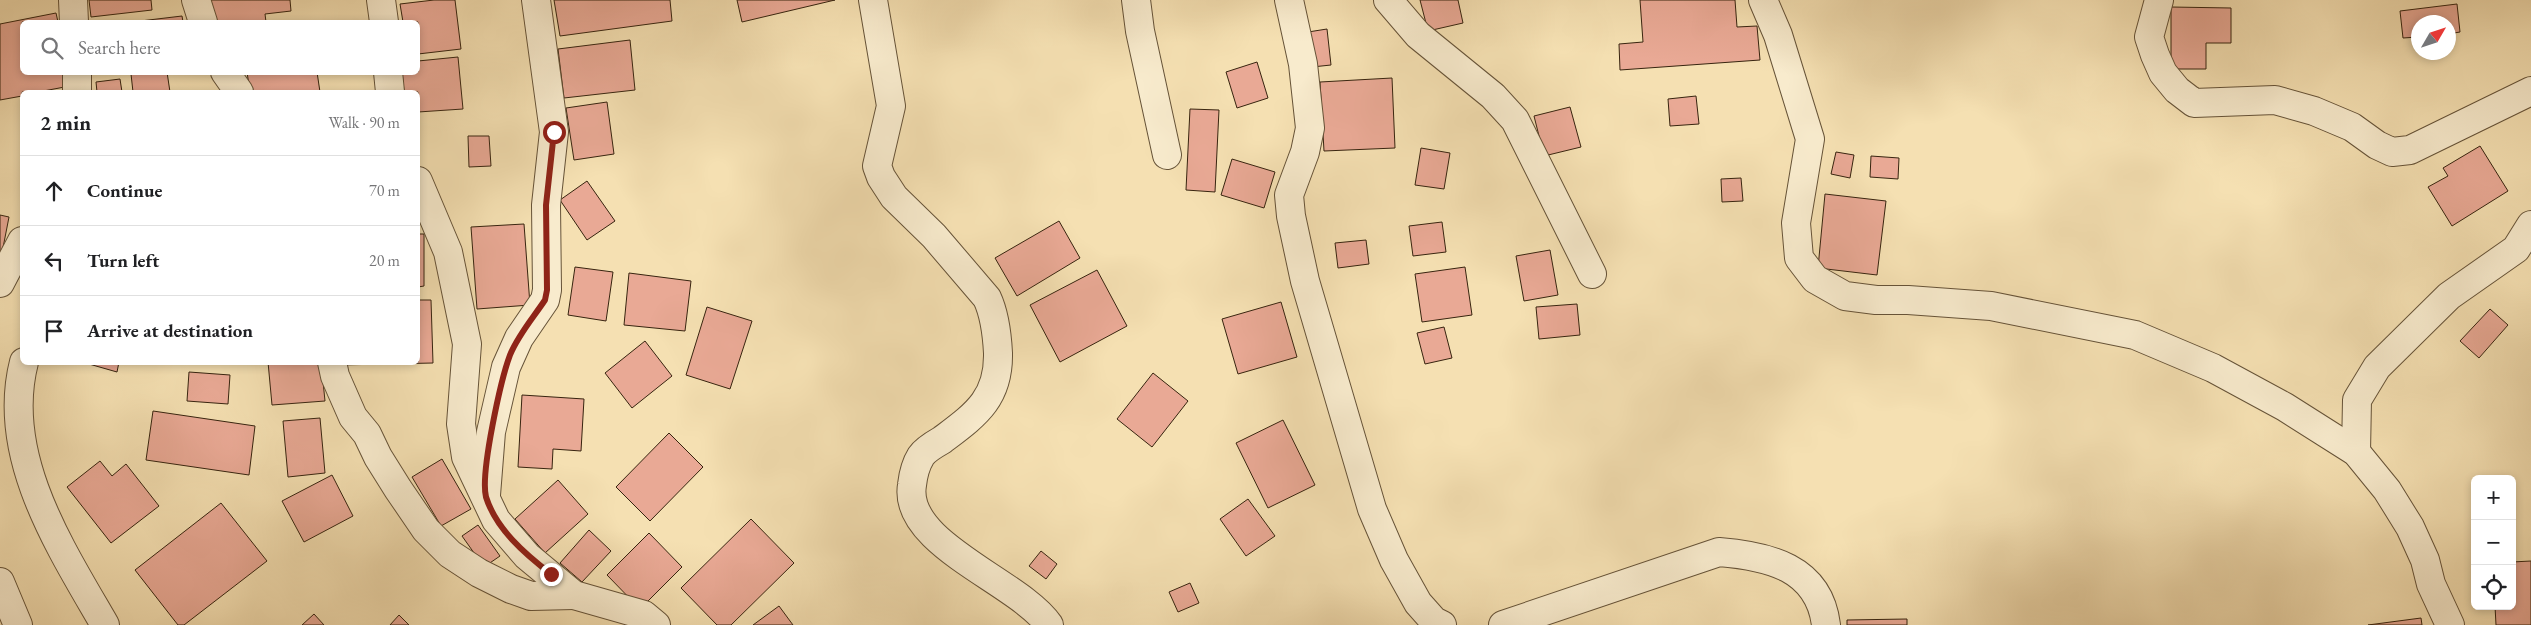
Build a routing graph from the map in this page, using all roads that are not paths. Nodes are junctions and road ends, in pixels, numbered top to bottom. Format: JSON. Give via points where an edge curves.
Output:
{"nodes":[{"id":1,"x":73,"y":0,"type":"edge"},
{"id":2,"x":196,"y":0,"type":"edge"},
{"id":3,"x":381,"y":0,"type":"edge"},
{"id":4,"x":536,"y":0,"type":"edge"},
{"id":5,"x":873,"y":0,"type":"edge"},
{"id":6,"x":1136,"y":0,"type":"edge"},
{"id":7,"x":1289,"y":0,"type":"edge"},
{"id":8,"x":1388,"y":0,"type":"edge"},
{"id":9,"x":1763,"y":0,"type":"edge"},
{"id":10,"x":2159,"y":0,"type":"edge"},
{"id":11,"x":74,"y":20,"type":"edge"},
{"id":12,"x":202,"y":20,"type":"edge"},
{"id":13,"x":384,"y":20,"type":"edge"},
{"id":14,"x":77,"y":75,"type":"edge"},
{"id":15,"x":227,"y":75,"type":"edge"},
{"id":16,"x":388,"y":75,"type":"edge"},
{"id":17,"x":77,"y":90,"type":"edge"},
{"id":18,"x":238,"y":90,"type":"edge"},
{"id":19,"x":390,"y":90,"type":"edge"},
{"id":20,"x":2531,"y":91,"type":"edge"},
{"id":21,"x":1167,"y":155,"type":"dead end"},
{"id":22,"x":420,"y":186,"type":"edge"},
{"id":23,"x":2531,"y":225,"type":"edge"},
{"id":24,"x":20,"y":245,"type":"edge"},
{"id":25,"x":1592,"y":274,"type":"dead end"},
{"id":26,"x":0,"y":283,"type":"edge"},
{"id":27,"x":23,"y":365,"type":"edge"},
{"id":28,"x":333,"y":365,"type":"edge"},
{"id":29,"x":2356,"y":452,"type":"junction"},
{"id":30,"x":486,"y":495,"type":"junction"},
{"id":31,"x":0,"y":582,"type":"edge"},
{"id":32,"x":574,"y":595,"type":"junction"},
{"id":33,"x":18,"y":625,"type":"edge"},
{"id":34,"x":105,"y":625,"type":"edge"},
{"id":35,"x":656,"y":625,"type":"edge"},
{"id":36,"x":1049,"y":625,"type":"edge"},
{"id":37,"x":1442,"y":625,"type":"edge"},
{"id":38,"x":1503,"y":625,"type":"edge"},
{"id":39,"x":1826,"y":625,"type":"edge"},
{"id":40,"x":2450,"y":625,"type":"edge"}],
"edges":[{"from":1,"to":11,"type":"street"},
{"from":2,"to":12,"type":"street"},
{"from":3,"to":13,"type":"street"},
{"from":4,"to":30,"type":"street","via":[[554,132],[546,205],[547,290],[545,300],[510,354],[491,432]]},
{"from":5,"to":36,"type":"street","via":[[890,106],[877,166],[881,177],[894,197],[934,236],[987,298],[997,340],[997,374],[992,392],[986,403],[963,424],[922,455],[913,478],[911,500],[921,521],[948,548],[1032,606]]},
{"from":6,"to":21,"type":"street"},
{"from":7,"to":37,"type":"street","via":[[1303,64],[1310,128],[1289,195],[1305,282],[1372,509],[1394,560],[1418,603]]},
{"from":8,"to":25,"type":"street","via":[[1418,36],[1493,96],[1515,120]]},
{"from":9,"to":29,"type":"street","via":[[1778,35],[1810,140],[1796,223],[1799,258],[1815,278],[1845,296],[1991,306],[2135,335],[2212,368]]},
{"from":10,"to":20,"type":"street","via":[[2150,38],[2155,55],[2163,73],[2194,103],[2275,100],[2314,111],[2352,127],[2376,145],[2392,152],[2410,150]]},
{"from":14,"to":17,"type":"street"},
{"from":15,"to":18,"type":"street"},
{"from":16,"to":19,"type":"street"},
{"from":22,"to":30,"type":"street","via":[[448,252],[467,344],[461,424],[466,457]]},
{"from":23,"to":29,"type":"street","via":[[2516,249],[2449,296],[2377,367],[2357,400]]},
{"from":24,"to":26,"type":"street"},
{"from":27,"to":34,"type":"street","via":[[17,385],[15,422],[24,470],[61,549]]},
{"from":28,"to":32,"type":"street","via":[[353,418],[367,434],[378,458],[412,510],[444,548],[479,573],[511,590],[531,596]]},
{"from":29,"to":40,"type":"street","via":[[2410,527]]},
{"from":30,"to":32,"type":"street","via":[[496,520],[528,556]]},
{"from":31,"to":33,"type":"street"},
{"from":32,"to":35,"type":"street","via":[[644,615]]},
{"from":38,"to":39,"type":"street","via":[[1719,552],[1749,554],[1773,561],[1806,580],[1824,610]]}]}
